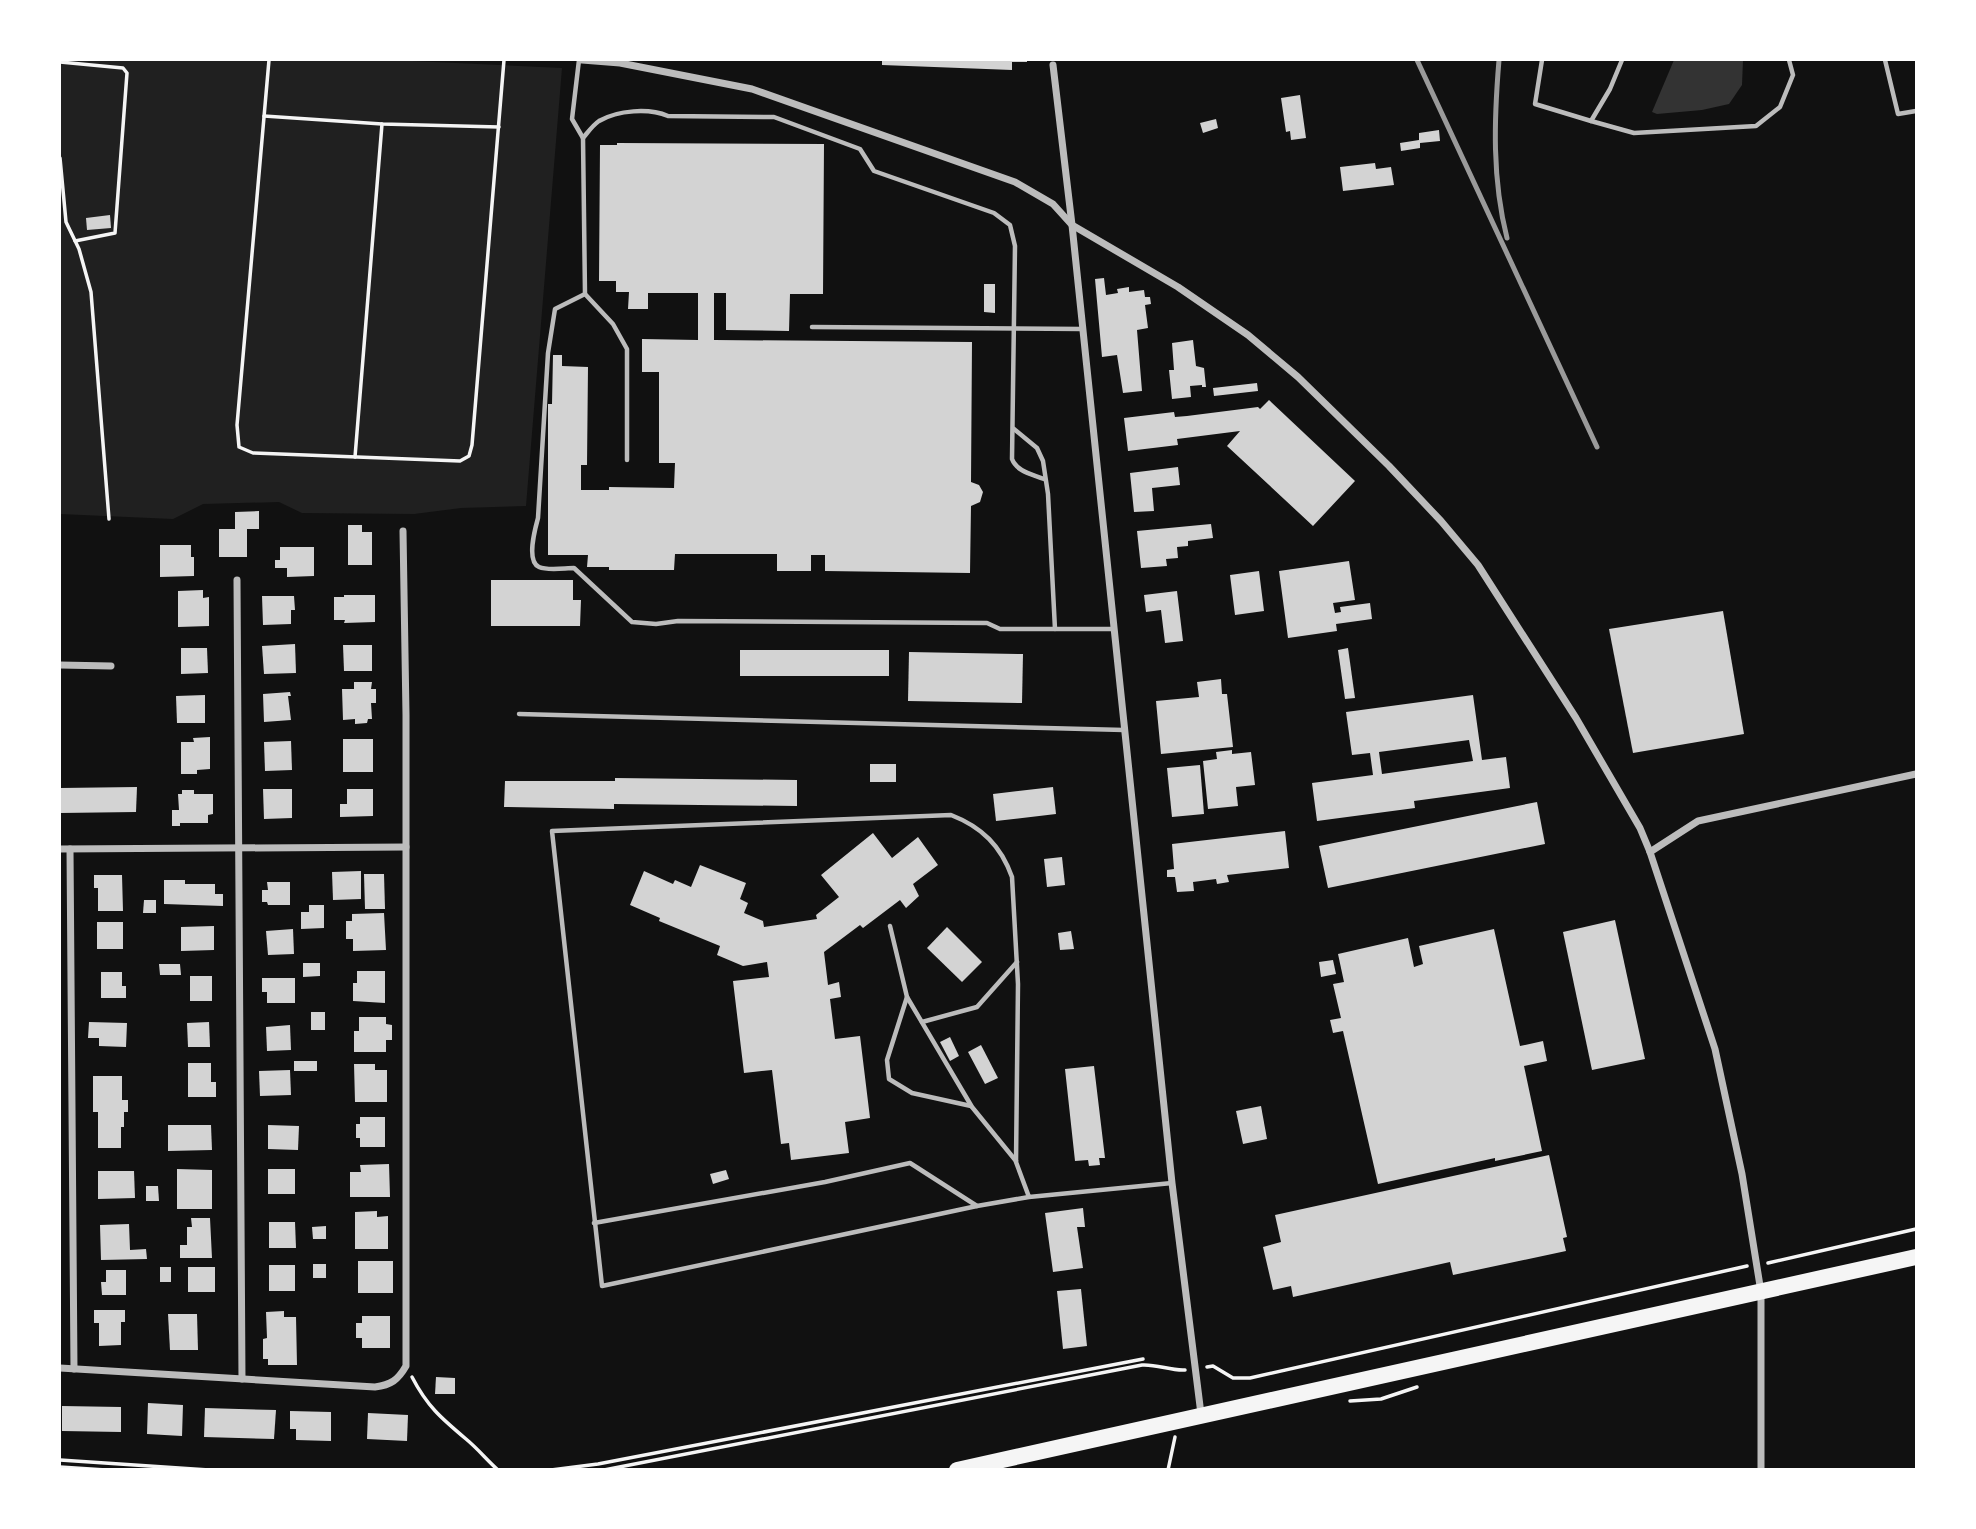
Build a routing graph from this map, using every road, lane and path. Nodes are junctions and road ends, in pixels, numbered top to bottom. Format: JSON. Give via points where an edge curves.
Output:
{"nodes":[{"id":1,"x":269,"y":60,"type":"edge"},
{"id":2,"x":504,"y":60,"type":"edge"},
{"id":3,"x":580,"y":60,"type":"edge"},
{"id":4,"x":1542,"y":60,"type":"edge"},
{"id":5,"x":1622,"y":60,"type":"edge"},
{"id":6,"x":1789,"y":60,"type":"edge"},
{"id":7,"x":1885,"y":60,"type":"edge"},
{"id":8,"x":60,"y":62,"type":"edge"},
{"id":9,"x":1053,"y":62,"type":"edge"},
{"id":10,"x":1916,"y":111,"type":"edge"},
{"id":11,"x":264,"y":116,"type":"junction"},
{"id":12,"x":1591,"y":121,"type":"junction"},
{"id":13,"x":382,"y":124,"type":"junction"},
{"id":14,"x":499,"y":127,"type":"junction"},
{"id":15,"x":583,"y":138,"type":"junction"},
{"id":16,"x":60,"y":158,"type":"edge"},
{"id":17,"x":66,"y":222,"type":"junction"},
{"id":18,"x":60,"y":223,"type":"edge"},
{"id":19,"x":1072,"y":225,"type":"junction"},
{"id":20,"x":75,"y":241,"type":"junction"},
{"id":21,"x":585,"y":294,"type":"junction"},
{"id":22,"x":813,"y":327,"type":"dead end"},
{"id":23,"x":1013,"y":328,"type":"junction"},
{"id":24,"x":1082,"y":329,"type":"junction"},
{"id":25,"x":1013,"y":431,"type":"junction"},
{"id":26,"x":355,"y":457,"type":"junction"},
{"id":27,"x":627,"y":460,"type":"dead end"},
{"id":28,"x":1044,"y":479,"type":"junction"},
{"id":29,"x":109,"y":519,"type":"dead end"},
{"id":30,"x":403,"y":531,"type":"dead end"},
{"id":31,"x":237,"y":580,"type":"dead end"},
{"id":32,"x":1055,"y":628,"type":"junction"},
{"id":33,"x":1113,"y":629,"type":"junction"},
{"id":34,"x":60,"y":665,"type":"edge"},
{"id":35,"x":111,"y":666,"type":"dead end"},
{"id":36,"x":519,"y":714,"type":"dead end"},
{"id":37,"x":1124,"y":730,"type":"junction"},
{"id":38,"x":1916,"y":774,"type":"edge"},
{"id":39,"x":406,"y":847,"type":"junction"},
{"id":40,"x":241,"y":848,"type":"junction"},
{"id":41,"x":60,"y":849,"type":"edge"},
{"id":42,"x":70,"y":849,"type":"junction"},
{"id":43,"x":1650,"y":852,"type":"junction"},
{"id":44,"x":890,"y":926,"type":"dead end"},
{"id":45,"x":1017,"y":962,"type":"junction"},
{"id":46,"x":907,"y":997,"type":"junction"},
{"id":47,"x":922,"y":1022,"type":"junction"},
{"id":48,"x":972,"y":1107,"type":"junction"},
{"id":49,"x":1016,"y":1162,"type":"junction"},
{"id":50,"x":1171,"y":1183,"type":"junction"},
{"id":51,"x":1028,"y":1197,"type":"junction"},
{"id":52,"x":977,"y":1206,"type":"junction"},
{"id":53,"x":594,"y":1223,"type":"junction"},
{"id":54,"x":1916,"y":1229,"type":"edge"},
{"id":55,"x":1916,"y":1257,"type":"edge"},
{"id":56,"x":1769,"y":1262,"type":"dead end"},
{"id":57,"x":1744,"y":1267,"type":"dead end"},
{"id":58,"x":1761,"y":1292,"type":"junction"},
{"id":59,"x":1143,"y":1359,"type":"dead end"},
{"id":60,"x":406,"y":1366,"type":"junction"},
{"id":61,"x":1209,"y":1367,"type":"dead end"},
{"id":62,"x":60,"y":1368,"type":"edge"},
{"id":63,"x":74,"y":1369,"type":"junction"},
{"id":64,"x":1177,"y":1371,"type":"dead end"},
{"id":65,"x":242,"y":1379,"type":"junction"},
{"id":66,"x":1201,"y":1414,"type":"junction"},
{"id":67,"x":1178,"y":1419,"type":"junction"},
{"id":68,"x":60,"y":1460,"type":"edge"},
{"id":69,"x":60,"y":1467,"type":"edge"},
{"id":70,"x":107,"y":1469,"type":"edge"},
{"id":71,"x":209,"y":1469,"type":"edge"},
{"id":72,"x":498,"y":1469,"type":"edge"},
{"id":73,"x":551,"y":1469,"type":"edge"},
{"id":74,"x":604,"y":1469,"type":"edge"},
{"id":75,"x":957,"y":1469,"type":"edge"},
{"id":76,"x":1168,"y":1469,"type":"edge"},
{"id":77,"x":1761,"y":1469,"type":"edge"}],
"edges":[{"from":1,"to":11,"type":"path"},
{"from":2,"to":14,"type":"path"},
{"from":3,"to":15,"type":"lane","via":[[572,119]]},
{"from":3,"to":19,"type":"street","via":[[620,63],[752,89],[1015,182],[1053,204]]},
{"from":4,"to":12,"type":"lane","via":[[1535,104]]},
{"from":5,"to":12,"type":"lane"},
{"from":6,"to":12,"type":"lane","via":[[1793,75],[1780,107],[1756,126],[1634,133]]},
{"from":7,"to":10,"type":"lane","via":[[1898,114]]},
{"from":8,"to":20,"type":"path","via":[[123,68],[127,73],[115,233]]},
{"from":9,"to":19,"type":"street"},
{"from":11,"to":13,"type":"path"},
{"from":11,"to":26,"type":"path","via":[[238,443],[242,450],[253,453]]},
{"from":13,"to":14,"type":"path"},
{"from":13,"to":26,"type":"path"},
{"from":14,"to":26,"type":"path","via":[[469,456],[460,461]]},
{"from":15,"to":21,"type":"lane"},
{"from":15,"to":23,"type":"lane","via":[[597,122],[617,113],[659,113],[774,117],[854,145],[874,171],[995,213],[1010,225],[1015,246]]},
{"from":16,"to":17,"type":"path"},
{"from":17,"to":18,"type":"path"},
{"from":17,"to":20,"type":"path"},
{"from":19,"to":24,"type":"street"},
{"from":19,"to":43,"type":"street","via":[[1178,287],[1248,335],[1336,413],[1441,521],[1515,620],[1583,729]]},
{"from":20,"to":29,"type":"path","via":[[91,292]]},
{"from":21,"to":27,"type":"lane","via":[[613,324],[626,349]]},
{"from":21,"to":32,"type":"lane","via":[[555,309],[533,540],[533,561],[540,568],[574,568],[632,622],[987,623],[1000,629]]},
{"from":22,"to":23,"type":"lane"},
{"from":23,"to":24,"type":"lane"},
{"from":23,"to":25,"type":"lane"},
{"from":24,"to":33,"type":"street"},
{"from":25,"to":28,"type":"lane","via":[[1037,448]]},
{"from":25,"to":28,"type":"lane","via":[[1015,466]]},
{"from":28,"to":32,"type":"lane"},
{"from":30,"to":39,"type":"street"},
{"from":31,"to":40,"type":"street"},
{"from":32,"to":33,"type":"lane"},
{"from":33,"to":37,"type":"street"},
{"from":34,"to":35,"type":"street"},
{"from":36,"to":37,"type":"lane"},
{"from":37,"to":50,"type":"street"},
{"from":38,"to":43,"type":"street","via":[[1698,821]]},
{"from":39,"to":40,"type":"street"},
{"from":39,"to":60,"type":"street"},
{"from":40,"to":42,"type":"street"},
{"from":40,"to":65,"type":"street"},
{"from":41,"to":42,"type":"street"},
{"from":42,"to":63,"type":"street"},
{"from":43,"to":58,"type":"street","via":[[1715,1049]]},
{"from":44,"to":46,"type":"lane"},
{"from":45,"to":47,"type":"lane","via":[[977,1007]]},
{"from":45,"to":49,"type":"lane"},
{"from":45,"to":53,"type":"lane","via":[[1013,877],[1007,861],[983,831],[951,815],[552,831]]},
{"from":46,"to":47,"type":"lane"},
{"from":46,"to":48,"type":"lane","via":[[887,1060],[889,1079],[912,1093]]},
{"from":47,"to":48,"type":"lane"},
{"from":48,"to":49,"type":"lane"},
{"from":49,"to":51,"type":"lane"},
{"from":50,"to":51,"type":"lane"},
{"from":50,"to":66,"type":"street"},
{"from":51,"to":52,"type":"lane"},
{"from":52,"to":53,"type":"lane","via":[[910,1163]]},
{"from":52,"to":53,"type":"lane","via":[[602,1286]]},
{"from":54,"to":56,"type":"path"},
{"from":55,"to":58,"type":"main road"},
{"from":57,"to":61,"type":"path","via":[[1250,1378],[1233,1378]]},
{"from":58,"to":66,"type":"main road"},
{"from":58,"to":77,"type":"street"},
{"from":59,"to":73,"type":"path","via":[[598,1464]]},
{"from":60,"to":65,"type":"street","via":[[400,1377],[375,1387]]},
{"from":60,"to":72,"type":"path","via":[[435,1412]]},
{"from":62,"to":63,"type":"street"},
{"from":63,"to":65,"type":"street"},
{"from":64,"to":74,"type":"path","via":[[1142,1365]]},
{"from":66,"to":67,"type":"main road"},
{"from":67,"to":75,"type":"main road"},
{"from":67,"to":76,"type":"path"},
{"from":68,"to":71,"type":"path"},
{"from":69,"to":70,"type":"path"}]}
